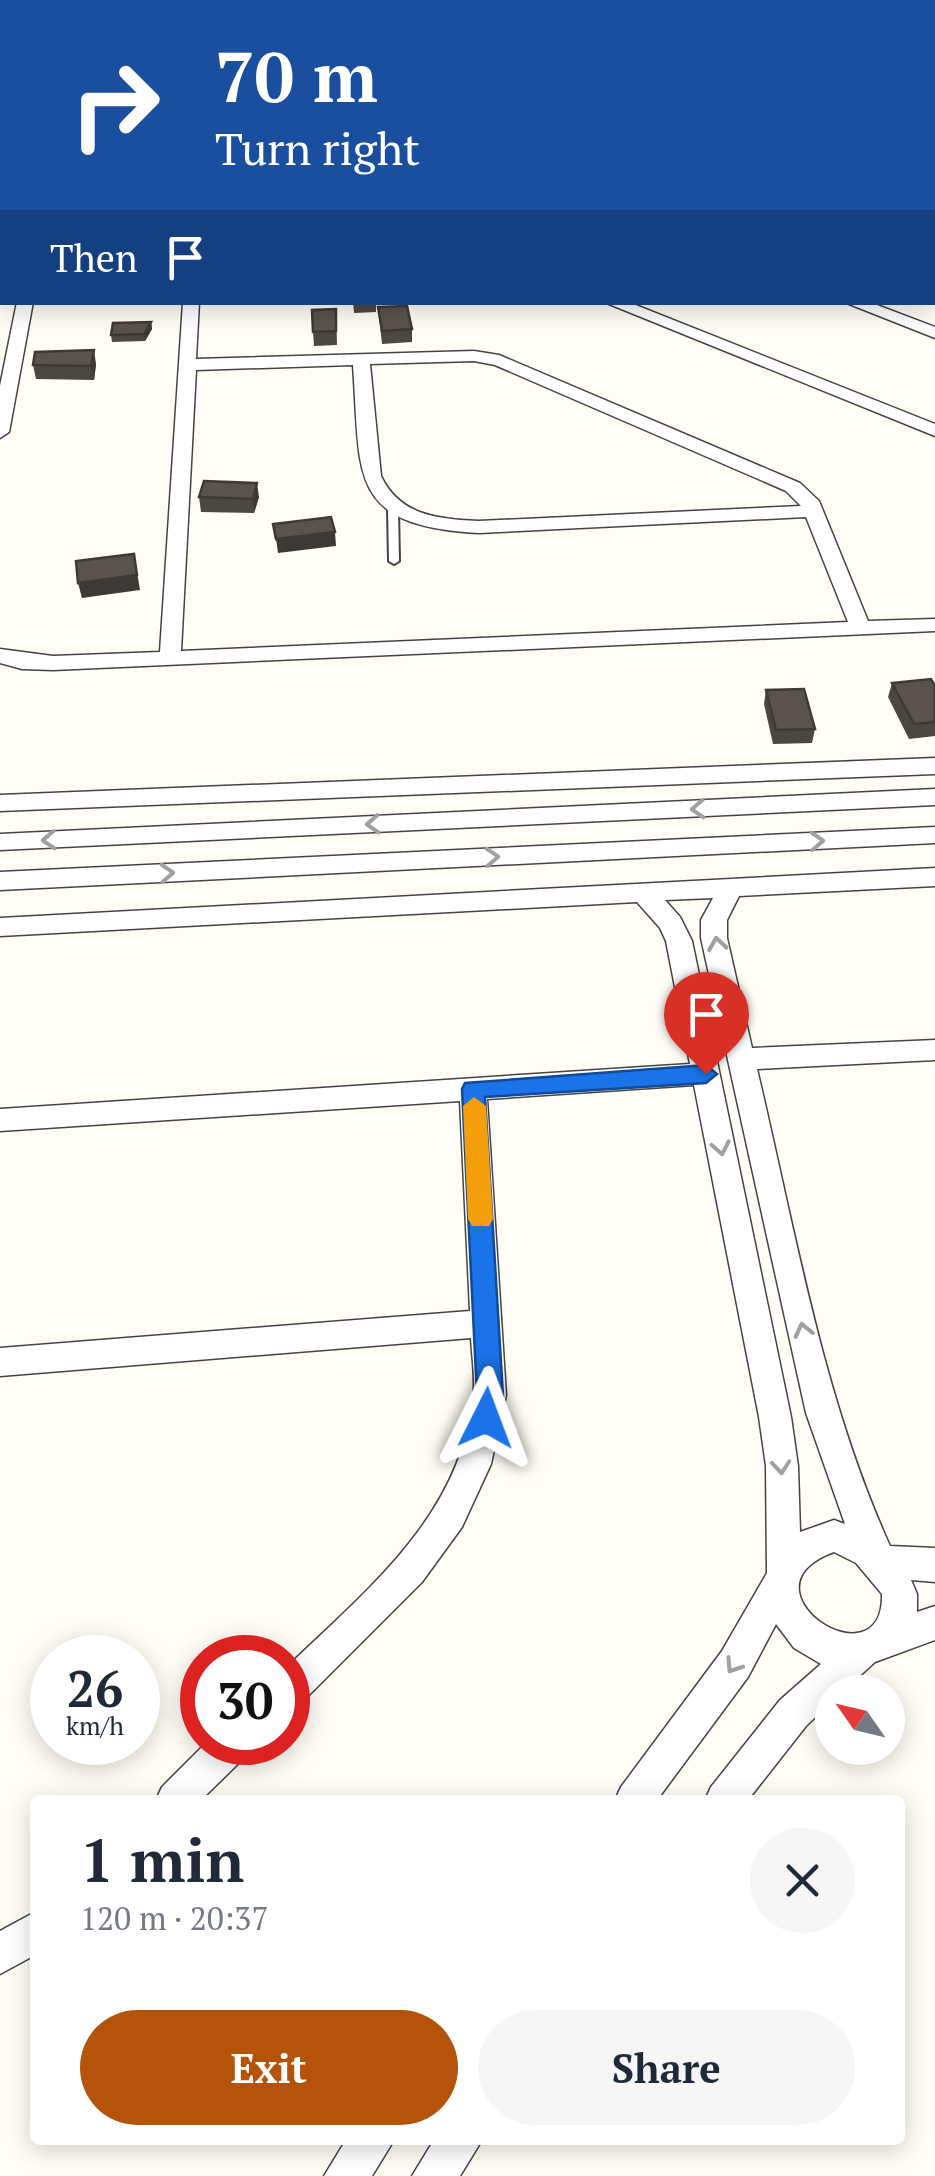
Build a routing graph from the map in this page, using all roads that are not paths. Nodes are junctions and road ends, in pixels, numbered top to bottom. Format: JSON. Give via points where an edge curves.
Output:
{"nodes":[{"id":1,"x":25,"y":305,"type":"edge"},
{"id":2,"x":191,"y":305,"type":"edge"},
{"id":3,"x":620,"y":305,"type":"edge"},
{"id":4,"x":860,"y":305,"type":"edge"},
{"id":5,"x":906,"y":305,"type":"edge"},
{"id":6,"x":935,"y":316,"type":"edge"},
{"id":7,"x":935,"y":333,"type":"edge"},
{"id":8,"x":361,"y":360,"type":"junction"},
{"id":9,"x":188,"y":366,"type":"junction"},
{"id":10,"x":935,"y":430,"type":"edge"},
{"id":11,"x":0,"y":432,"type":"edge"},
{"id":12,"x":393,"y":508,"type":"junction"},
{"id":13,"x":813,"y":511,"type":"junction"},
{"id":14,"x":394,"y":561,"type":"dead end"},
{"id":15,"x":935,"y":625,"type":"edge"},
{"id":16,"x":861,"y":628,"type":"junction"},
{"id":17,"x":0,"y":656,"type":"edge"},
{"id":18,"x":170,"y":658,"type":"junction"},
{"id":19,"x":935,"y":766,"type":"edge"},
{"id":20,"x":767,"y":774,"type":"junction"},
{"id":21,"x":935,"y":798,"type":"edge"},
{"id":22,"x":0,"y":803,"type":"edge"},
{"id":23,"x":784,"y":805,"type":"junction"},
{"id":24,"x":582,"y":814,"type":"junction"},
{"id":25,"x":935,"y":835,"type":"edge"},
{"id":26,"x":0,"y":842,"type":"edge"},
{"id":27,"x":590,"y":852,"type":"junction"},
{"id":28,"x":101,"y":876,"type":"junction"},
{"id":29,"x":935,"y":877,"type":"edge"},
{"id":30,"x":0,"y":881,"type":"edge"},
{"id":31,"x":731,"y":888,"type":"junction"},
{"id":32,"x":643,"y":893,"type":"junction"},
{"id":33,"x":94,"y":922,"type":"junction"},
{"id":34,"x":0,"y":927,"type":"edge"},
{"id":35,"x":935,"y":1050,"type":"edge"},
{"id":36,"x":742,"y":1059,"type":"junction"},
{"id":37,"x":706,"y":1074,"type":"junction"},
{"id":38,"x":473,"y":1089,"type":"junction"},
{"id":39,"x":0,"y":1120,"type":"edge"},
{"id":40,"x":486,"y":1323,"type":"junction"},
{"id":41,"x":0,"y":1362,"type":"edge"},
{"id":42,"x":880,"y":1558,"type":"junction"},
{"id":43,"x":935,"y":1565,"type":"edge"},
{"id":44,"x":782,"y":1575,"type":"junction"},
{"id":45,"x":935,"y":1623,"type":"edge"},
{"id":46,"x":870,"y":1647,"type":"junction"},
{"id":47,"x":310,"y":1669,"type":"edge"},
{"id":48,"x":211,"y":1765,"type":"edge"},
{"id":49,"x":180,"y":1795,"type":"edge"},
{"id":50,"x":638,"y":1795,"type":"edge"},
{"id":51,"x":728,"y":1795,"type":"edge"},
{"id":52,"x":30,"y":1935,"type":"edge"},
{"id":53,"x":0,"y":1954,"type":"edge"},
{"id":54,"x":369,"y":2145,"type":"edge"},
{"id":55,"x":457,"y":2145,"type":"edge"},
{"id":56,"x":345,"y":2176,"type":"edge"},
{"id":57,"x":433,"y":2176,"type":"edge"}],
"edges":[{"from":1,"to":11,"type":"street"},
{"from":2,"to":9,"type":"street"},
{"from":3,"to":10,"type":"street"},
{"from":4,"to":7,"type":"street"},
{"from":5,"to":6,"type":"street"},
{"from":8,"to":9,"type":"street"},
{"from":8,"to":12,"type":"street","via":[[372,476],[377,493]]},
{"from":8,"to":13,"type":"street","via":[[499,360],[782,481]]},
{"from":9,"to":18,"type":"street"},
{"from":12,"to":13,"type":"street","via":[[439,525],[479,526]]},
{"from":12,"to":14,"type":"lane"},
{"from":13,"to":16,"type":"street"},
{"from":15,"to":16,"type":"street"},
{"from":16,"to":18,"type":"street"},
{"from":17,"to":18,"type":"street","via":[[53,663]]},
{"from":19,"to":20,"type":"street"},
{"from":20,"to":22,"type":"street"},
{"from":20,"to":23,"type":"street"},
{"from":21,"to":23,"type":"street"},
{"from":23,"to":24,"type":"street","one_way":true},
{"from":24,"to":26,"type":"street","one_way":true},
{"from":24,"to":27,"type":"street"},
{"from":27,"to":25,"type":"street","one_way":true},
{"from":28,"to":27,"type":"street","one_way":true},
{"from":28,"to":30,"type":"street"},
{"from":28,"to":33,"type":"street"},
{"from":29,"to":31,"type":"street"},
{"from":31,"to":32,"type":"street"},
{"from":36,"to":31,"type":"street","one_way":true,"via":[[714,938],[714,920]]},
{"from":32,"to":33,"type":"street"},
{"from":32,"to":37,"type":"street","via":[[679,941]]},
{"from":33,"to":34,"type":"street"},
{"from":35,"to":36,"type":"street"},
{"from":42,"to":36,"type":"street","one_way":true,"via":[[822,1413]]},
{"from":37,"to":38,"type":"street"},
{"from":37,"to":44,"type":"street","one_way":true,"via":[[776,1418]]},
{"from":38,"to":39,"type":"street"},
{"from":38,"to":40,"type":"street"},
{"from":40,"to":41,"type":"street"},
{"from":40,"to":47,"type":"street","via":[[490,1396],[466,1487],[408,1573]]},
{"from":42,"to":43,"type":"street"},
{"from":42,"to":44,"type":"street","via":[[856,1541],[812,1539],[794,1551]]},
{"from":42,"to":46,"type":"street","via":[[894,1578],[898,1615]]},
{"from":44,"to":46,"type":"street","via":[[782,1600],[804,1635],[842,1652]]},
{"from":44,"to":50,"type":"street","one_way":true,"via":[[735,1664]]},
{"from":45,"to":46,"type":"street"},
{"from":46,"to":51,"type":"street","via":[[793,1713]]},
{"from":48,"to":49,"type":"street"},
{"from":52,"to":53,"type":"street"},
{"from":54,"to":56,"type":"street"},
{"from":55,"to":57,"type":"street"}]}
